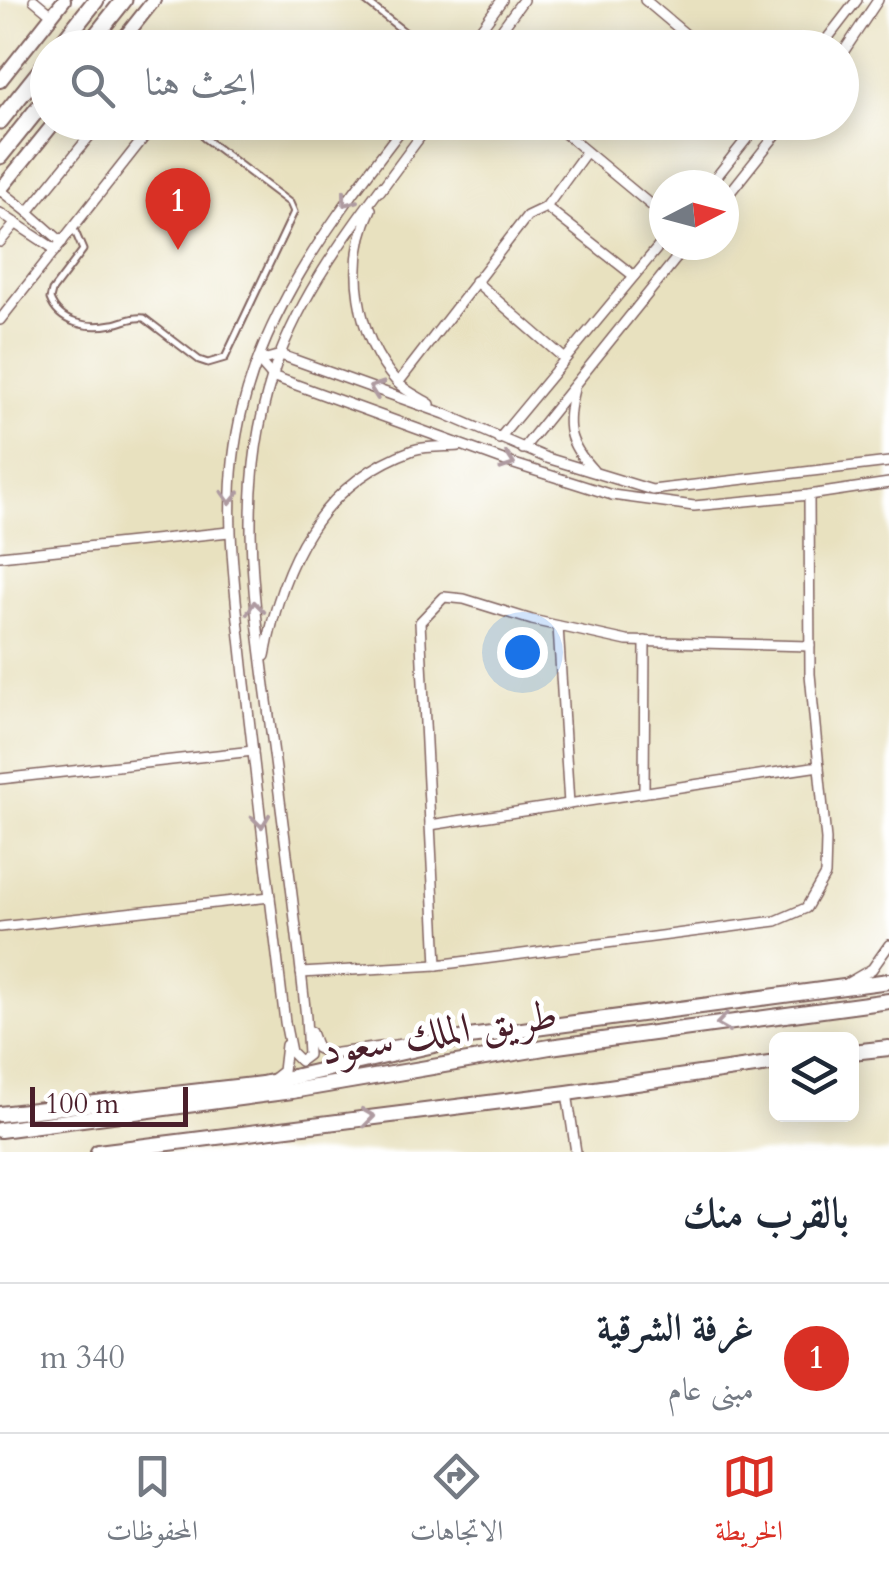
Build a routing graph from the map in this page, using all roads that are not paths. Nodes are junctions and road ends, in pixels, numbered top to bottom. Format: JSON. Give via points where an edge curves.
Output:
{"nodes":[{"id":1,"x":34,"y":0,"type":"edge"},
{"id":2,"x":64,"y":0,"type":"edge"},
{"id":3,"x":96,"y":0,"type":"edge"},
{"id":4,"x":124,"y":0,"type":"edge"},
{"id":5,"x":154,"y":0,"type":"edge"},
{"id":6,"x":364,"y":0,"type":"edge"},
{"id":7,"x":502,"y":0,"type":"edge"},
{"id":8,"x":523,"y":0,"type":"edge"},
{"id":9,"x":644,"y":0,"type":"edge"},
{"id":10,"x":857,"y":0,"type":"edge"},
{"id":11,"x":878,"y":0,"type":"edge"},
{"id":12,"x":52,"y":15,"type":"junction"},
{"id":13,"x":40,"y":30,"type":"edge"},
{"id":14,"x":72,"y":30,"type":"edge"},
{"id":15,"x":100,"y":30,"type":"edge"},
{"id":16,"x":130,"y":30,"type":"edge"},
{"id":17,"x":402,"y":30,"type":"edge"},
{"id":18,"x":480,"y":30,"type":"edge"},
{"id":19,"x":501,"y":30,"type":"edge"},
{"id":20,"x":680,"y":30,"type":"edge"},
{"id":21,"x":834,"y":30,"type":"edge"},
{"id":22,"x":858,"y":30,"type":"edge"},
{"id":23,"x":30,"y":43,"type":"edge"},
{"id":24,"x":0,"y":81,"type":"edge"},
{"id":25,"x":30,"y":84,"type":"edge"},
{"id":26,"x":30,"y":118,"type":"edge"},
{"id":27,"x":0,"y":121,"type":"edge"},
{"id":28,"x":40,"y":140,"type":"edge"},
{"id":29,"x":86,"y":140,"type":"edge"},
{"id":30,"x":142,"y":140,"type":"edge"},
{"id":31,"x":207,"y":140,"type":"edge"},
{"id":32,"x":392,"y":140,"type":"edge"},
{"id":33,"x":417,"y":140,"type":"edge"},
{"id":34,"x":572,"y":140,"type":"edge"},
{"id":35,"x":746,"y":140,"type":"edge"},
{"id":36,"x":772,"y":140,"type":"edge"},
{"id":37,"x":586,"y":152,"type":"junction"},
{"id":38,"x":0,"y":156,"type":"edge"},
{"id":39,"x":722,"y":170,"type":"edge"},
{"id":40,"x":739,"y":181,"type":"edge"},
{"id":41,"x":382,"y":187,"type":"junction"},
{"id":42,"x":0,"y":190,"type":"edge"},
{"id":43,"x":649,"y":204,"type":"edge"},
{"id":44,"x":546,"y":207,"type":"junction"},
{"id":45,"x":28,"y":212,"type":"junction"},
{"id":46,"x":0,"y":214,"type":"edge"},
{"id":47,"x":16,"y":223,"type":"junction"},
{"id":48,"x":74,"y":229,"type":"junction"},
{"id":49,"x":0,"y":242,"type":"edge"},
{"id":50,"x":59,"y":246,"type":"junction"},
{"id":51,"x":649,"y":258,"type":"edge"},
{"id":52,"x":676,"y":260,"type":"edge"},
{"id":53,"x":634,"y":276,"type":"junction"},
{"id":54,"x":475,"y":280,"type":"junction"},
{"id":55,"x":0,"y":320,"type":"edge"},
{"id":56,"x":281,"y":354,"type":"junction"},
{"id":57,"x":565,"y":359,"type":"junction"},
{"id":58,"x":259,"y":361,"type":"junction"},
{"id":59,"x":272,"y":376,"type":"junction"},
{"id":60,"x":398,"y":383,"type":"junction"},
{"id":61,"x":575,"y":384,"type":"junction"},
{"id":62,"x":445,"y":414,"type":"junction"},
{"id":63,"x":498,"y":439,"type":"junction"},
{"id":64,"x":463,"y":446,"type":"junction"},
{"id":65,"x":524,"y":449,"type":"junction"},
{"id":66,"x":889,"y":462,"type":"edge"},
{"id":67,"x":594,"y":472,"type":"junction"},
{"id":68,"x":889,"y":483,"type":"edge"},
{"id":69,"x":810,"y":495,"type":"junction"},
{"id":70,"x":229,"y":532,"type":"junction"},
{"id":71,"x":0,"y":556,"type":"edge"},
{"id":72,"x":558,"y":626,"type":"junction"},
{"id":73,"x":646,"y":642,"type":"junction"},
{"id":74,"x":810,"y":646,"type":"junction"},
{"id":75,"x":263,"y":669,"type":"junction"},
{"id":76,"x":252,"y":751,"type":"junction"},
{"id":77,"x":819,"y":766,"type":"junction"},
{"id":78,"x":0,"y":779,"type":"edge"},
{"id":79,"x":644,"y":792,"type":"junction"},
{"id":80,"x":569,"y":804,"type":"junction"},
{"id":81,"x":430,"y":825,"type":"junction"},
{"id":82,"x":270,"y":897,"type":"junction"},
{"id":83,"x":0,"y":927,"type":"edge"},
{"id":84,"x":889,"y":945,"type":"edge"},
{"id":85,"x":437,"y":965,"type":"junction"},
{"id":86,"x":302,"y":972,"type":"junction"},
{"id":87,"x":889,"y":981,"type":"edge"},
{"id":88,"x":842,"y":987,"type":"junction"},
{"id":89,"x":889,"y":1001,"type":"edge"},
{"id":90,"x":306,"y":1018,"type":"junction"},
{"id":91,"x":285,"y":1022,"type":"junction"},
{"id":92,"x":469,"y":1037,"type":"junction"},
{"id":93,"x":889,"y":1048,"type":"edge"},
{"id":94,"x":859,"y":1051,"type":"edge"},
{"id":95,"x":769,"y":1064,"type":"edge"},
{"id":96,"x":262,"y":1084,"type":"junction"},
{"id":97,"x":567,"y":1094,"type":"junction"},
{"id":98,"x":168,"y":1095,"type":"junction"},
{"id":99,"x":0,"y":1114,"type":"edge"},
{"id":100,"x":0,"y":1128,"type":"edge"},
{"id":101,"x":102,"y":1152,"type":"edge"},
{"id":102,"x":576,"y":1152,"type":"edge"}],
"edges":[{"from":1,"to":12,"type":"street"},
{"from":2,"to":12,"type":"main road"},
{"from":3,"to":14,"type":"highway"},
{"from":4,"to":15,"type":"highway"},
{"from":5,"to":16,"type":"main road"},
{"from":6,"to":17,"type":"lane"},
{"from":7,"to":18,"type":"street"},
{"from":8,"to":19,"type":"street"},
{"from":9,"to":20,"type":"street"},
{"from":10,"to":21,"type":"street"},
{"from":11,"to":22,"type":"street"},
{"from":12,"to":13,"type":"main road"},
{"from":23,"to":24,"type":"main road"},
{"from":25,"to":27,"type":"highway"},
{"from":26,"to":38,"type":"highway"},
{"from":28,"to":42,"type":"main road"},
{"from":29,"to":45,"type":"street"},
{"from":30,"to":48,"type":"street"},
{"from":31,"to":48,"type":"lane","via":[[290,202],[294,212],[225,358],[199,360],[137,316],[99,326],[60,315],[50,299],[83,250]]},
{"from":32,"to":58,"type":"street","one_way":true,"via":[[319,238]]},
{"from":33,"to":41,"type":"street"},
{"from":34,"to":37,"type":"street"},
{"from":35,"to":39,"type":"street"},
{"from":36,"to":40,"type":"street"},
{"from":37,"to":43,"type":"street"},
{"from":37,"to":44,"type":"street"},
{"from":41,"to":56,"type":"street","via":[[335,249]]},
{"from":41,"to":60,"type":"street","via":[[360,230],[357,282],[366,330]]},
{"from":42,"to":45,"type":"street"},
{"from":44,"to":53,"type":"street"},
{"from":44,"to":54,"type":"street","via":[[527,216]]},
{"from":45,"to":50,"type":"street"},
{"from":46,"to":47,"type":"street"},
{"from":47,"to":49,"type":"street"},
{"from":47,"to":50,"type":"street"},
{"from":48,"to":50,"type":"street"},
{"from":50,"to":55,"type":"street"},
{"from":51,"to":53,"type":"street"},
{"from":52,"to":61,"type":"street"},
{"from":53,"to":57,"type":"street"},
{"from":54,"to":57,"type":"street"},
{"from":54,"to":60,"type":"street"},
{"from":56,"to":58,"type":"street"},
{"from":56,"to":59,"type":"street"},
{"from":62,"to":56,"type":"street","one_way":true},
{"from":57,"to":63,"type":"street"},
{"from":58,"to":59,"type":"street"},
{"from":58,"to":70,"type":"street","one_way":true,"via":[[238,427]]},
{"from":59,"to":64,"type":"street"},
{"from":75,"to":59,"type":"street","one_way":true,"via":[[249,517]]},
{"from":60,"to":62,"type":"street"},
{"from":61,"to":65,"type":"street"},
{"from":61,"to":67,"type":"street","via":[[567,426],[576,452]]},
{"from":62,"to":63,"type":"street"},
{"from":63,"to":65,"type":"street"},
{"from":64,"to":69,"type":"street","one_way":true,"via":[[612,495],[694,506]]},
{"from":64,"to":75,"type":"street","via":[[416,449],[384,464],[317,517],[293,557]]},
{"from":65,"to":67,"type":"street"},
{"from":66,"to":67,"type":"street","via":[[652,490]]},
{"from":68,"to":69,"type":"street"},
{"from":69,"to":74,"type":"street"},
{"from":70,"to":71,"type":"street"},
{"from":70,"to":76,"type":"street"},
{"from":72,"to":73,"type":"street"},
{"from":72,"to":80,"type":"street"},
{"from":72,"to":81,"type":"street","via":[[444,596],[420,622]]},
{"from":73,"to":74,"type":"street"},
{"from":73,"to":79,"type":"street"},
{"from":74,"to":77,"type":"street"},
{"from":75,"to":86,"type":"street"},
{"from":76,"to":78,"type":"street"},
{"from":76,"to":82,"type":"street","one_way":true},
{"from":77,"to":79,"type":"street"},
{"from":77,"to":85,"type":"street","via":[[825,875],[806,908],[776,921]]},
{"from":79,"to":80,"type":"street"},
{"from":80,"to":81,"type":"street"},
{"from":81,"to":85,"type":"street"},
{"from":82,"to":83,"type":"street"},
{"from":82,"to":91,"type":"street"},
{"from":84,"to":88,"type":"street","via":[[872,969]]},
{"from":85,"to":86,"type":"street"},
{"from":86,"to":90,"type":"street"},
{"from":87,"to":88,"type":"main road"},
{"from":88,"to":92,"type":"main road"},
{"from":89,"to":100,"type":"main road","name":"طريق الملك سعود","one_way":true},
{"from":90,"to":91,"type":"street","via":[[308,1055],[300,1061],[291,1052]]},
{"from":90,"to":92,"type":"street","via":[[317,1048],[330,1054]]},
{"from":91,"to":96,"type":"street","via":[[282,1071]]},
{"from":92,"to":96,"type":"main road"},
{"from":93,"to":94,"type":"main road"},
{"from":95,"to":97,"type":"main road","name":"طريق الملك سعود"},
{"from":96,"to":98,"type":"main road"},
{"from":101,"to":97,"type":"main road","name":"طريق الملك سعود","one_way":true},
{"from":97,"to":102,"type":"street"},
{"from":98,"to":99,"type":"main road"},
{"from":98,"to":100,"type":"main road"}]}
